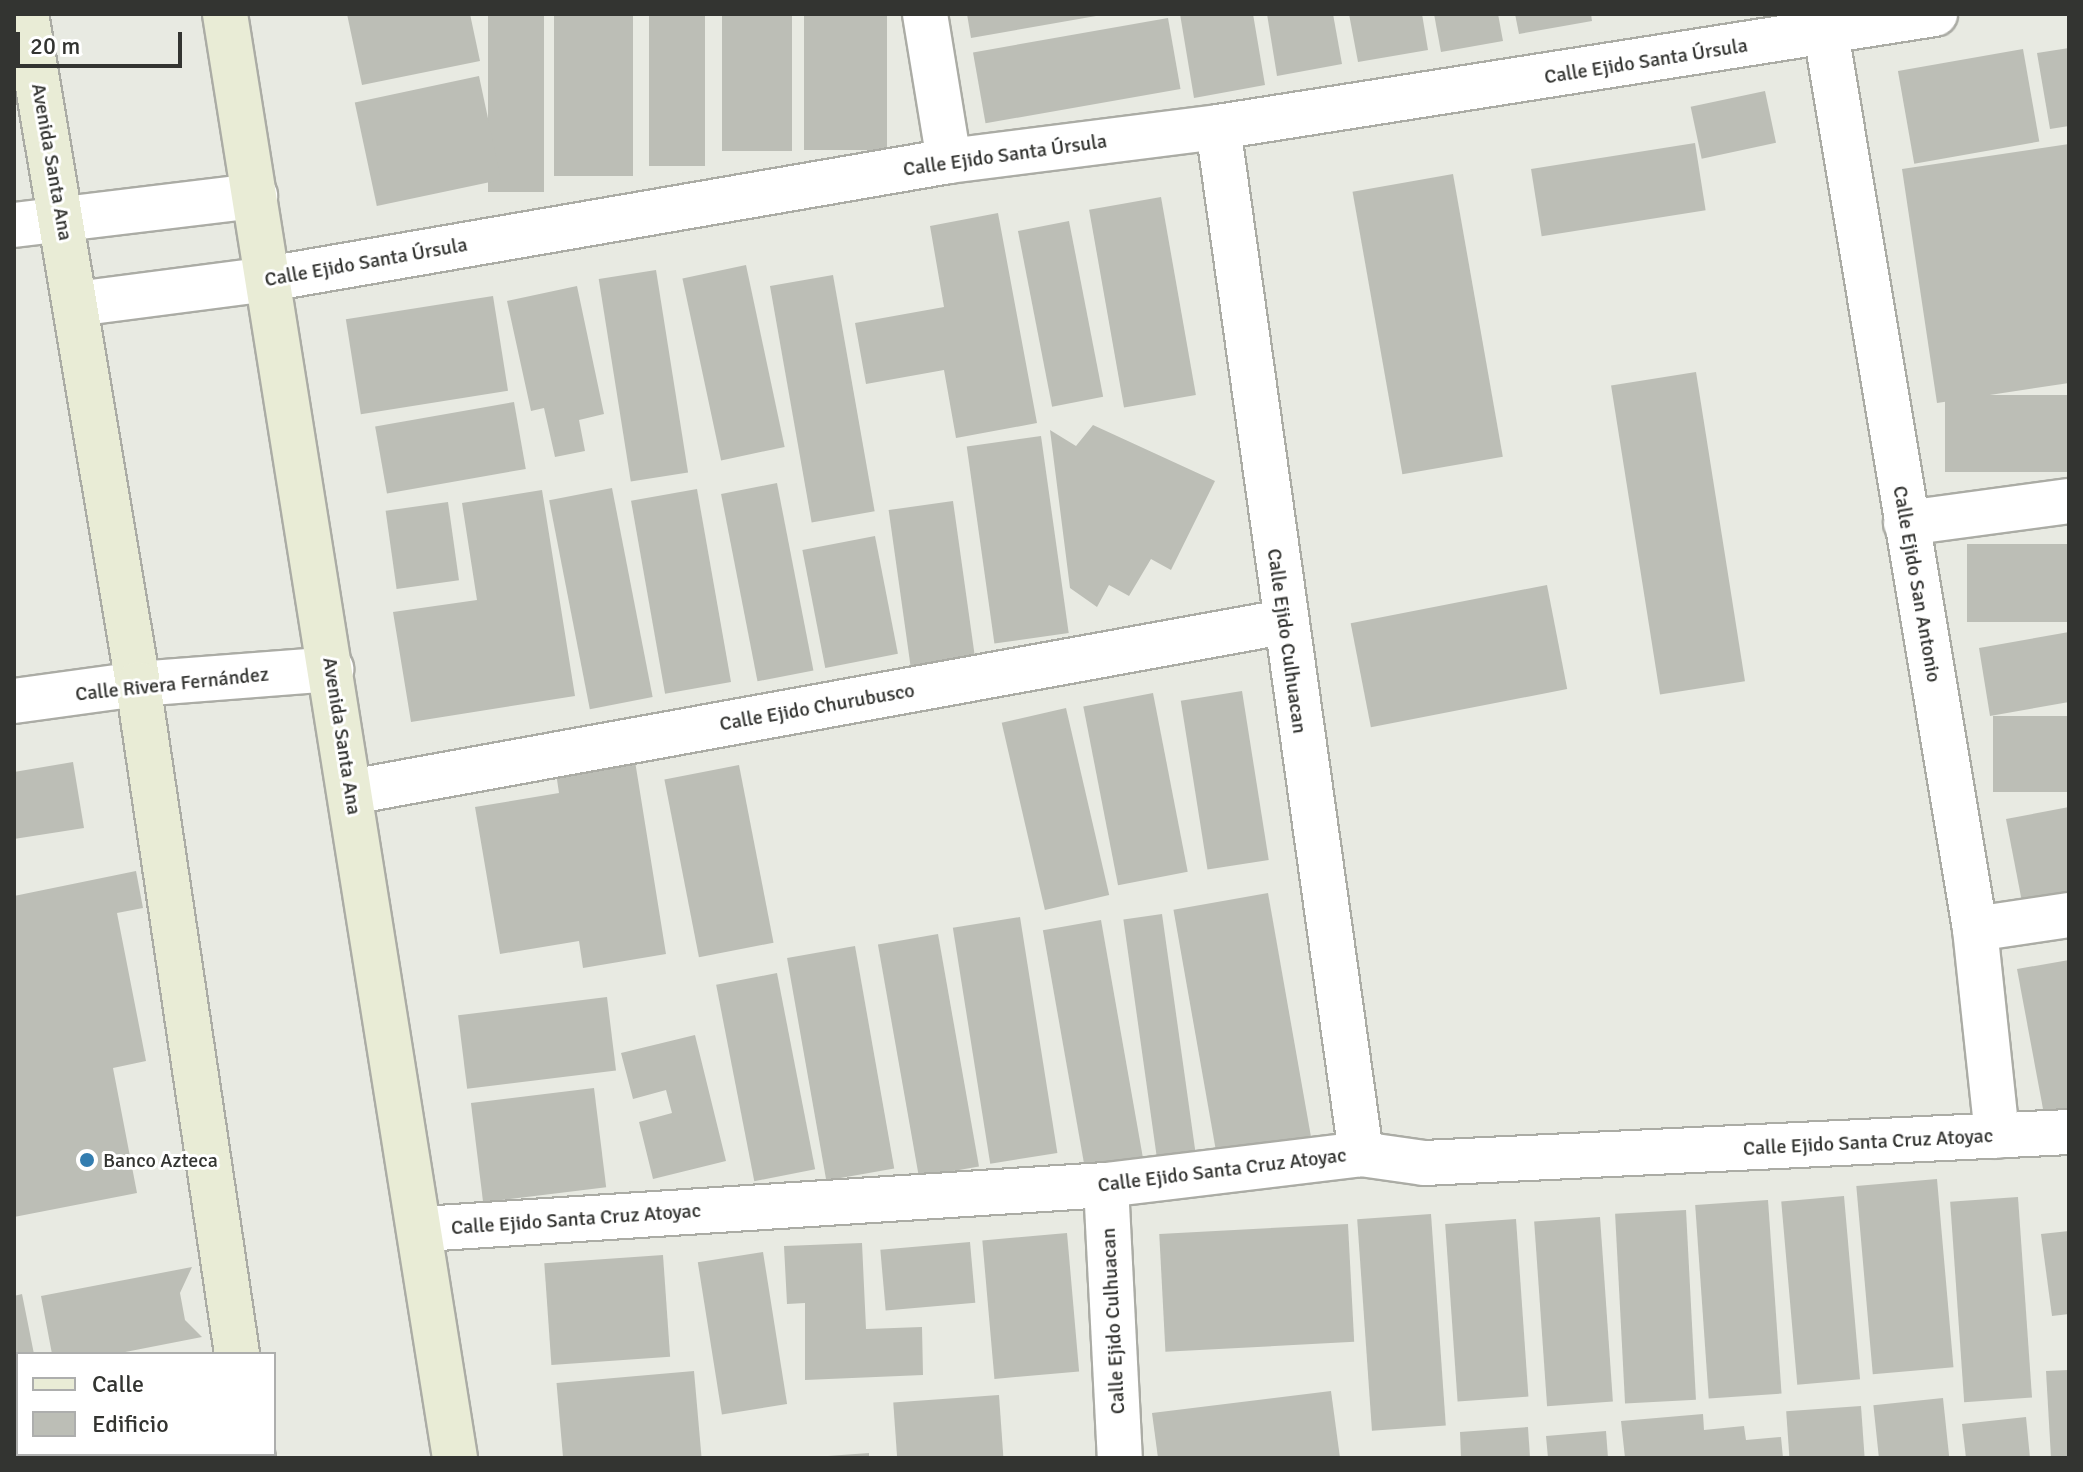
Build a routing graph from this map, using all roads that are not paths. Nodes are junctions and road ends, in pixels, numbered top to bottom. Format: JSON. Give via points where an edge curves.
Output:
{"nodes":[{"id":1,"x":26,"y":14,"type":"edge"},
{"id":2,"x":225,"y":14,"type":"edge"},
{"id":3,"x":925,"y":14,"type":"edge"},
{"id":4,"x":1935,"y":14,"type":"edge"},
{"id":5,"x":1826,"y":33,"type":"junction"},
{"id":6,"x":1218,"y":127,"type":"junction"},
{"id":7,"x":949,"y":161,"type":"junction"},
{"id":8,"x":255,"y":196,"type":"junction"},
{"id":9,"x":62,"y":218,"type":"junction"},
{"id":10,"x":14,"y":225,"type":"edge"},
{"id":11,"x":268,"y":279,"type":"junction"},
{"id":12,"x":76,"y":304,"type":"junction"},
{"id":13,"x":2069,"y":501,"type":"edge"},
{"id":14,"x":1906,"y":523,"type":"junction"},
{"id":15,"x":1283,"y":622,"type":"junction"},
{"id":16,"x":331,"y":669,"type":"junction"},
{"id":17,"x":138,"y":684,"type":"junction"},
{"id":18,"x":14,"y":701,"type":"edge"},
{"id":19,"x":351,"y":792,"type":"junction"},
{"id":20,"x":2069,"y":915,"type":"edge"},
{"id":21,"x":1975,"y":929,"type":"junction"},
{"id":22,"x":2069,"y":1132,"type":"edge"},
{"id":23,"x":1997,"y":1136,"type":"junction"},
{"id":24,"x":1361,"y":1154,"type":"junction"},
{"id":25,"x":1106,"y":1185,"type":"junction"},
{"id":26,"x":423,"y":1229,"type":"junction"},
{"id":27,"x":237,"y":1352,"type":"edge"},
{"id":28,"x":455,"y":1458,"type":"edge"},
{"id":29,"x":1120,"y":1458,"type":"edge"}],
"edges":[{"from":1,"to":9,"type":"main road","name":"Avenida Santa Ana"},
{"from":2,"to":8,"type":"main road","name":"Avenida Santa Ana"},
{"from":3,"to":7,"type":"street"},
{"from":4,"to":5,"type":"street","name":"Calle Ejido Santa Úrsula"},
{"from":5,"to":6,"type":"street","name":"Calle Ejido Santa Úrsula"},
{"from":5,"to":14,"type":"street","name":"Calle Ejido San Antonio"},
{"from":6,"to":7,"type":"street","name":"Calle Ejido Santa Úrsula"},
{"from":6,"to":15,"type":"street","name":"Calle Ejido Culhuacan"},
{"from":7,"to":11,"type":"street","name":"Calle Ejido Santa Úrsula"},
{"from":8,"to":9,"type":"street"},
{"from":8,"to":11,"type":"main road","name":"Avenida Santa Ana"},
{"from":9,"to":10,"type":"street"},
{"from":9,"to":12,"type":"main road","name":"Avenida Santa Ana"},
{"from":11,"to":12,"type":"street","name":"Calle Ejido Santa Úrsula"},
{"from":11,"to":16,"type":"main road","name":"Avenida Santa Ana"},
{"from":12,"to":17,"type":"main road","name":"Avenida Santa Ana"},
{"from":13,"to":14,"type":"street"},
{"from":14,"to":21,"type":"street","name":"Calle Ejido San Antonio"},
{"from":15,"to":19,"type":"street","name":"Calle Ejido Churubusco"},
{"from":15,"to":24,"type":"street","name":"Calle Ejido Culhuacan"},
{"from":16,"to":17,"type":"street","name":"Calle Rivera Fernández"},
{"from":16,"to":19,"type":"main road","name":"Avenida Santa Ana"},
{"from":17,"to":18,"type":"street","name":"Calle Rivera Fernández"},
{"from":17,"to":27,"type":"main road","name":"Avenida Santa Ana"},
{"from":19,"to":26,"type":"main road","name":"Avenida Santa Ana"},
{"from":20,"to":21,"type":"street"},
{"from":21,"to":23,"type":"street","name":"Calle Ejido San Antonio"},
{"from":22,"to":23,"type":"street","name":"Calle Ejido Santa Cruz Atoyac"},
{"from":23,"to":24,"type":"street","name":"Calle Ejido Santa Cruz Atoyac","via":[[1424,1163]]},
{"from":24,"to":25,"type":"street","name":"Calle Ejido Santa Cruz Atoyac"},
{"from":25,"to":26,"type":"street","name":"Calle Ejido Santa Cruz Atoyac"},
{"from":25,"to":29,"type":"street","name":"Calle Ejido Culhuacan"},
{"from":26,"to":28,"type":"main road","name":"Avenida Santa Ana"}]}
